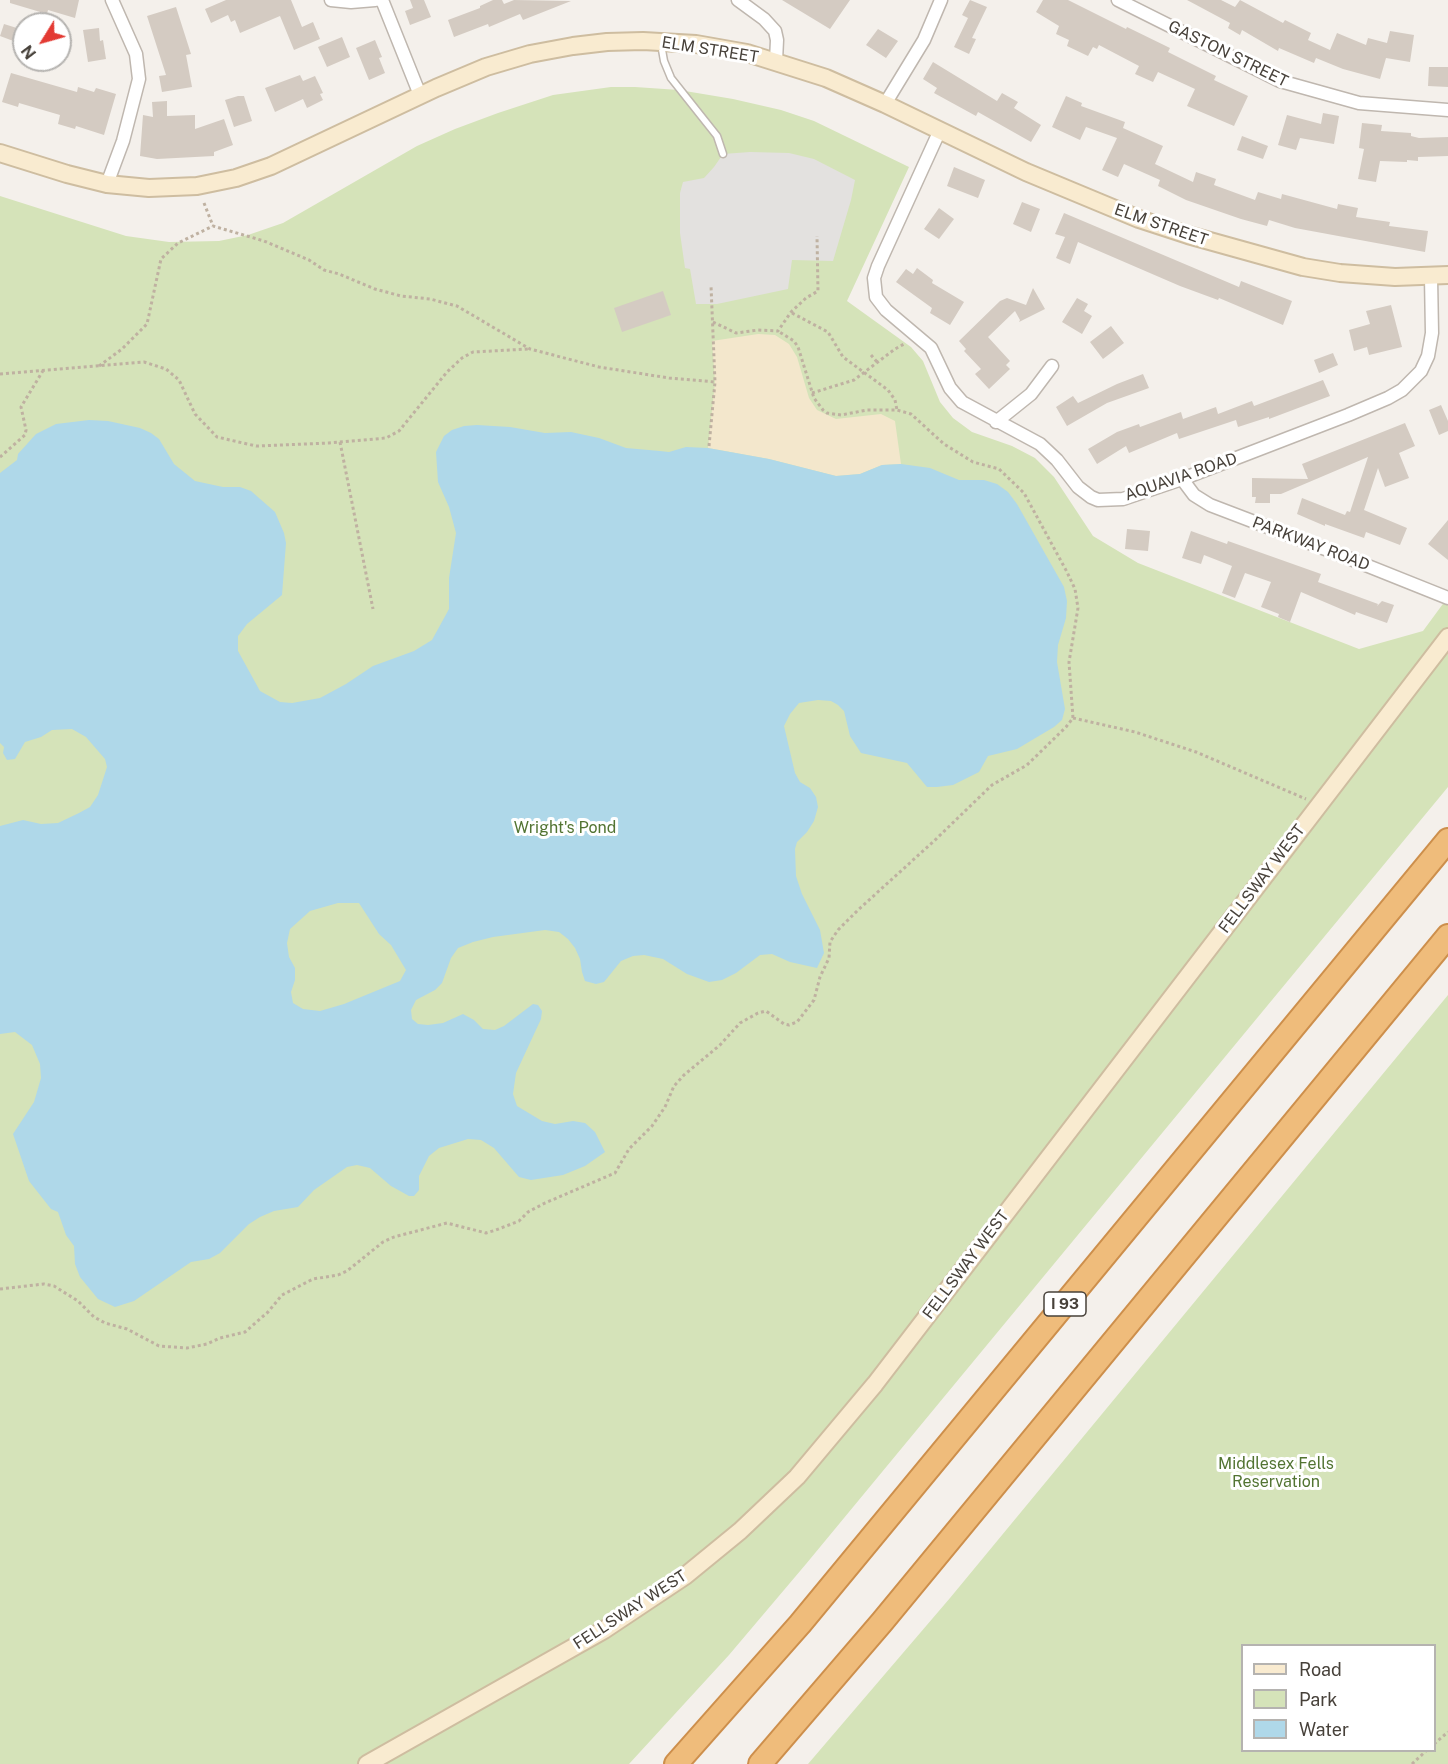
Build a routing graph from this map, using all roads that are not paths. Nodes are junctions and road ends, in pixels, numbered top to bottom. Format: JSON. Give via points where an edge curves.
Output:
{"nodes":[{"id":1,"x":112,"y":0,"type":"edge"},
{"id":2,"x":331,"y":0,"type":"edge"},
{"id":3,"x":375,"y":0,"type":"edge"},
{"id":4,"x":382,"y":0,"type":"edge"},
{"id":5,"x":738,"y":0,"type":"edge"},
{"id":6,"x":941,"y":0,"type":"edge"},
{"id":7,"x":1118,"y":0,"type":"edge"},
{"id":8,"x":660,"y":41,"type":"junction"},
{"id":9,"x":776,"y":61,"type":"junction"},
{"id":10,"x":420,"y":95,"type":"junction"},
{"id":11,"x":885,"y":104,"type":"junction"},
{"id":12,"x":1448,"y":110,"type":"edge"},
{"id":13,"x":940,"y":130,"type":"junction"},
{"id":14,"x":0,"y":153,"type":"edge"},
{"id":15,"x":723,"y":154,"type":"dead end"},
{"id":16,"x":107,"y":183,"type":"junction"},
{"id":17,"x":1448,"y":275,"type":"edge"},
{"id":18,"x":1431,"y":276,"type":"junction"},
{"id":19,"x":1052,"y":366,"type":"dead end"},
{"id":20,"x":996,"y":422,"type":"junction"},
{"id":21,"x":1182,"y":479,"type":"junction"},
{"id":22,"x":1448,"y":598,"type":"edge"},
{"id":23,"x":1448,"y":637,"type":"edge"},
{"id":24,"x":1448,"y":840,"type":"edge"},
{"id":25,"x":1448,"y":936,"type":"edge"},
{"id":26,"x":367,"y":1764,"type":"edge"},
{"id":27,"x":676,"y":1764,"type":"edge"},
{"id":28,"x":760,"y":1764,"type":"edge"}],
"edges":[{"from":1,"to":16,"type":"street","via":[[136,54],[139,79]]},
{"from":2,"to":3,"type":"street"},
{"from":4,"to":10,"type":"street"},
{"from":5,"to":9,"type":"street","via":[[775,31]]},
{"from":6,"to":11,"type":"street","via":[[932,25]]},
{"from":7,"to":12,"type":"street","name":"GASTON STREET","via":[[1280,81],[1359,102]]},
{"from":8,"to":9,"type":"main road","name":"ELM STREET","via":[[722,48]]},
{"from":8,"to":10,"type":"main road","name":"ELM STREET","via":[[607,42],[530,54],[486,67]]},
{"from":8,"to":15,"type":"lane","via":[[672,78],[717,136]]},
{"from":9,"to":11,"type":"main road","name":"ELM STREET"},
{"from":10,"to":16,"type":"main road","name":"ELM STREET","via":[[292,157],[236,178],[174,188]]},
{"from":11,"to":13,"type":"main road","name":"ELM STREET"},
{"from":13,"to":18,"type":"main road","name":"ELM STREET","via":[[1045,180],[1188,235],[1303,267],[1367,276]]},
{"from":13,"to":20,"type":"street","name":"AQUAVIA ROAD","via":[[874,278],[874,291],[881,304],[936,355],[959,399]]},
{"from":14,"to":16,"type":"main road","name":"ELM STREET"},
{"from":17,"to":18,"type":"main road","name":"ELM STREET"},
{"from":18,"to":21,"type":"street","name":"AQUAVIA ROAD","via":[[1431,345],[1425,363],[1409,384],[1348,415]]},
{"from":19,"to":20,"type":"street","via":[[1031,394]]},
{"from":20,"to":21,"type":"street","name":"AQUAVIA ROAD","via":[[1046,448],[1078,487],[1098,500],[1130,497]]},
{"from":21,"to":22,"type":"street","name":"PARKWAY ROAD","via":[[1194,495],[1210,506]]},
{"from":23,"to":26,"type":"main road","name":"FELLSWAY WEST","via":[[854,1412],[797,1477],[685,1576],[604,1630]]},
{"from":24,"to":27,"type":"highway","number":"I 93","via":[[814,1606]]},
{"from":25,"to":28,"type":"highway"}]}
